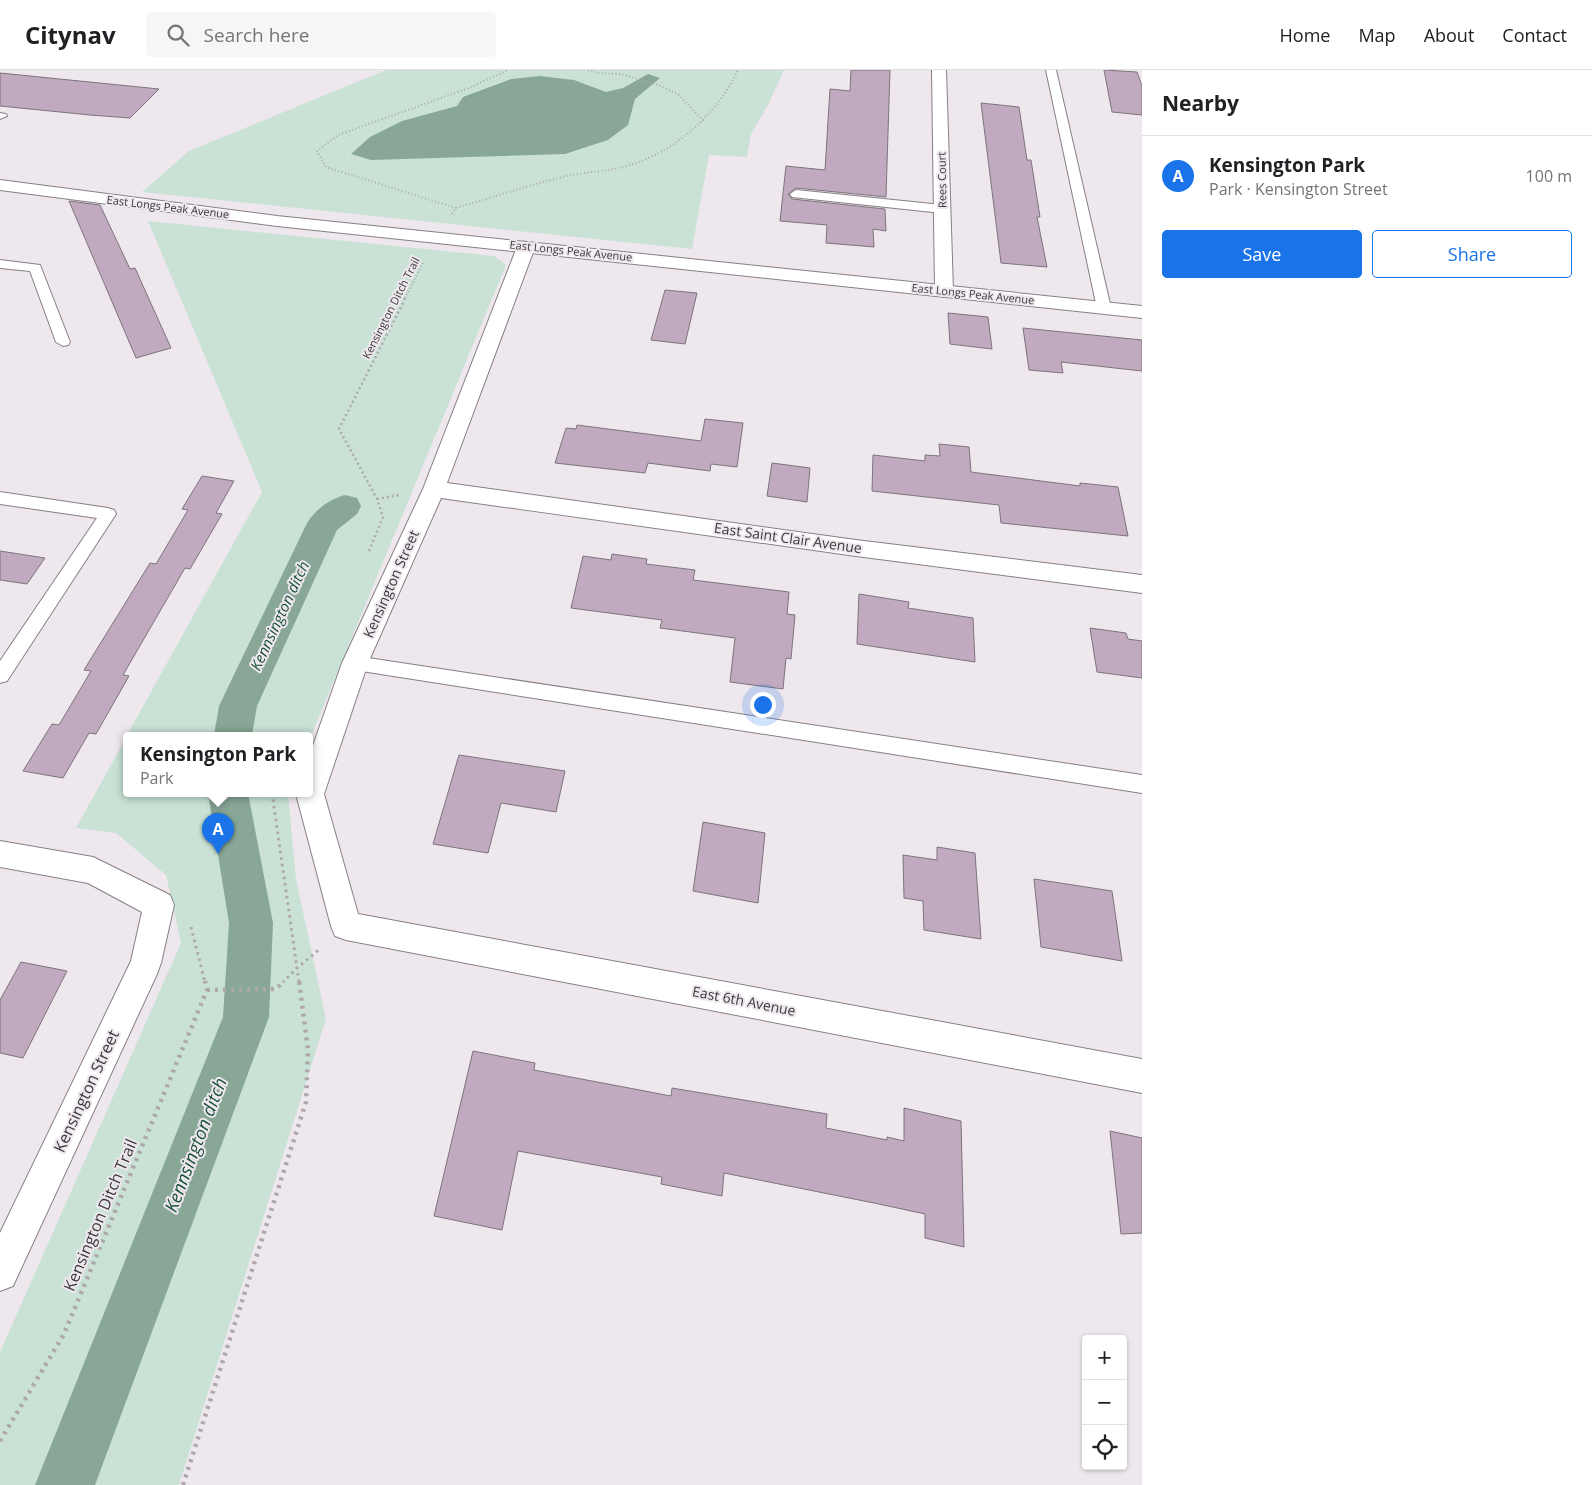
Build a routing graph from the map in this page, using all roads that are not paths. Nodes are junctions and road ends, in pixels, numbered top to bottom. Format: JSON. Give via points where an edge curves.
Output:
{"nodes":[{"id":1,"x":939,"y":70,"type":"edge"},
{"id":2,"x":1050,"y":70,"type":"edge"},
{"id":3,"x":0,"y":184,"type":"edge"},
{"id":4,"x":796,"y":194,"type":"dead end"},
{"id":5,"x":942,"y":209,"type":"junction"},
{"id":6,"x":526,"y":247,"type":"junction"},
{"id":7,"x":0,"y":264,"type":"edge"},
{"id":8,"x":944,"y":291,"type":"junction"},
{"id":9,"x":1104,"y":308,"type":"junction"},
{"id":10,"x":1142,"y":312,"type":"edge"},
{"id":11,"x":63,"y":342,"type":"dead end"},
{"id":12,"x":434,"y":489,"type":"junction"},
{"id":13,"x":0,"y":498,"type":"edge"},
{"id":14,"x":1142,"y":584,"type":"edge"},
{"id":15,"x":355,"y":663,"type":"junction"},
{"id":16,"x":0,"y":676,"type":"edge"},
{"id":17,"x":1142,"y":784,"type":"edge"},
{"id":18,"x":313,"y":785,"type":"edge"},
{"id":19,"x":311,"y":797,"type":"edge"},
{"id":20,"x":0,"y":854,"type":"edge"},
{"id":21,"x":346,"y":926,"type":"joint"},
{"id":22,"x":1142,"y":1076,"type":"edge"},
{"id":23,"x":7,"y":1239,"type":"edge"},
{"id":24,"x":0,"y":1273,"type":"edge"}],
"edges":[{"from":1,"to":5,"type":"street","name":"Rees Court"},
{"from":2,"to":9,"type":"lane"},
{"from":3,"to":6,"type":"street","name":"East Longs Peak Avenue","via":[[114,201]]},
{"from":4,"to":5,"type":"lane"},
{"from":5,"to":8,"type":"street","name":"Rees Court"},
{"from":6,"to":8,"type":"street","name":"East Longs Peak Avenue"},
{"from":6,"to":12,"type":"street","name":"Kensington Street"},
{"from":7,"to":11,"type":"lane","via":[[36,268]]},
{"from":8,"to":9,"type":"street","name":"East Longs Peak Avenue"},
{"from":9,"to":10,"type":"street","name":"East Longs Peak Avenue"},
{"from":12,"to":14,"type":"street","name":"East Saint Clair Avenue"},
{"from":12,"to":15,"type":"street","name":"Kensington Street"},
{"from":13,"to":16,"type":"lane","via":[[108,514]]},
{"from":15,"to":17,"type":"lane"},
{"from":15,"to":18,"type":"street","name":"Kensington Street"},
{"from":19,"to":21,"type":"street","name":"Kensington Street"},
{"from":20,"to":23,"type":"street","name":"Kensington Street","via":[[93,870],[159,905],[146,963]]},
{"from":21,"to":22,"type":"street","name":"East 6th Avenue"},
{"from":23,"to":24,"type":"street","name":"Kensington Street"}]}
